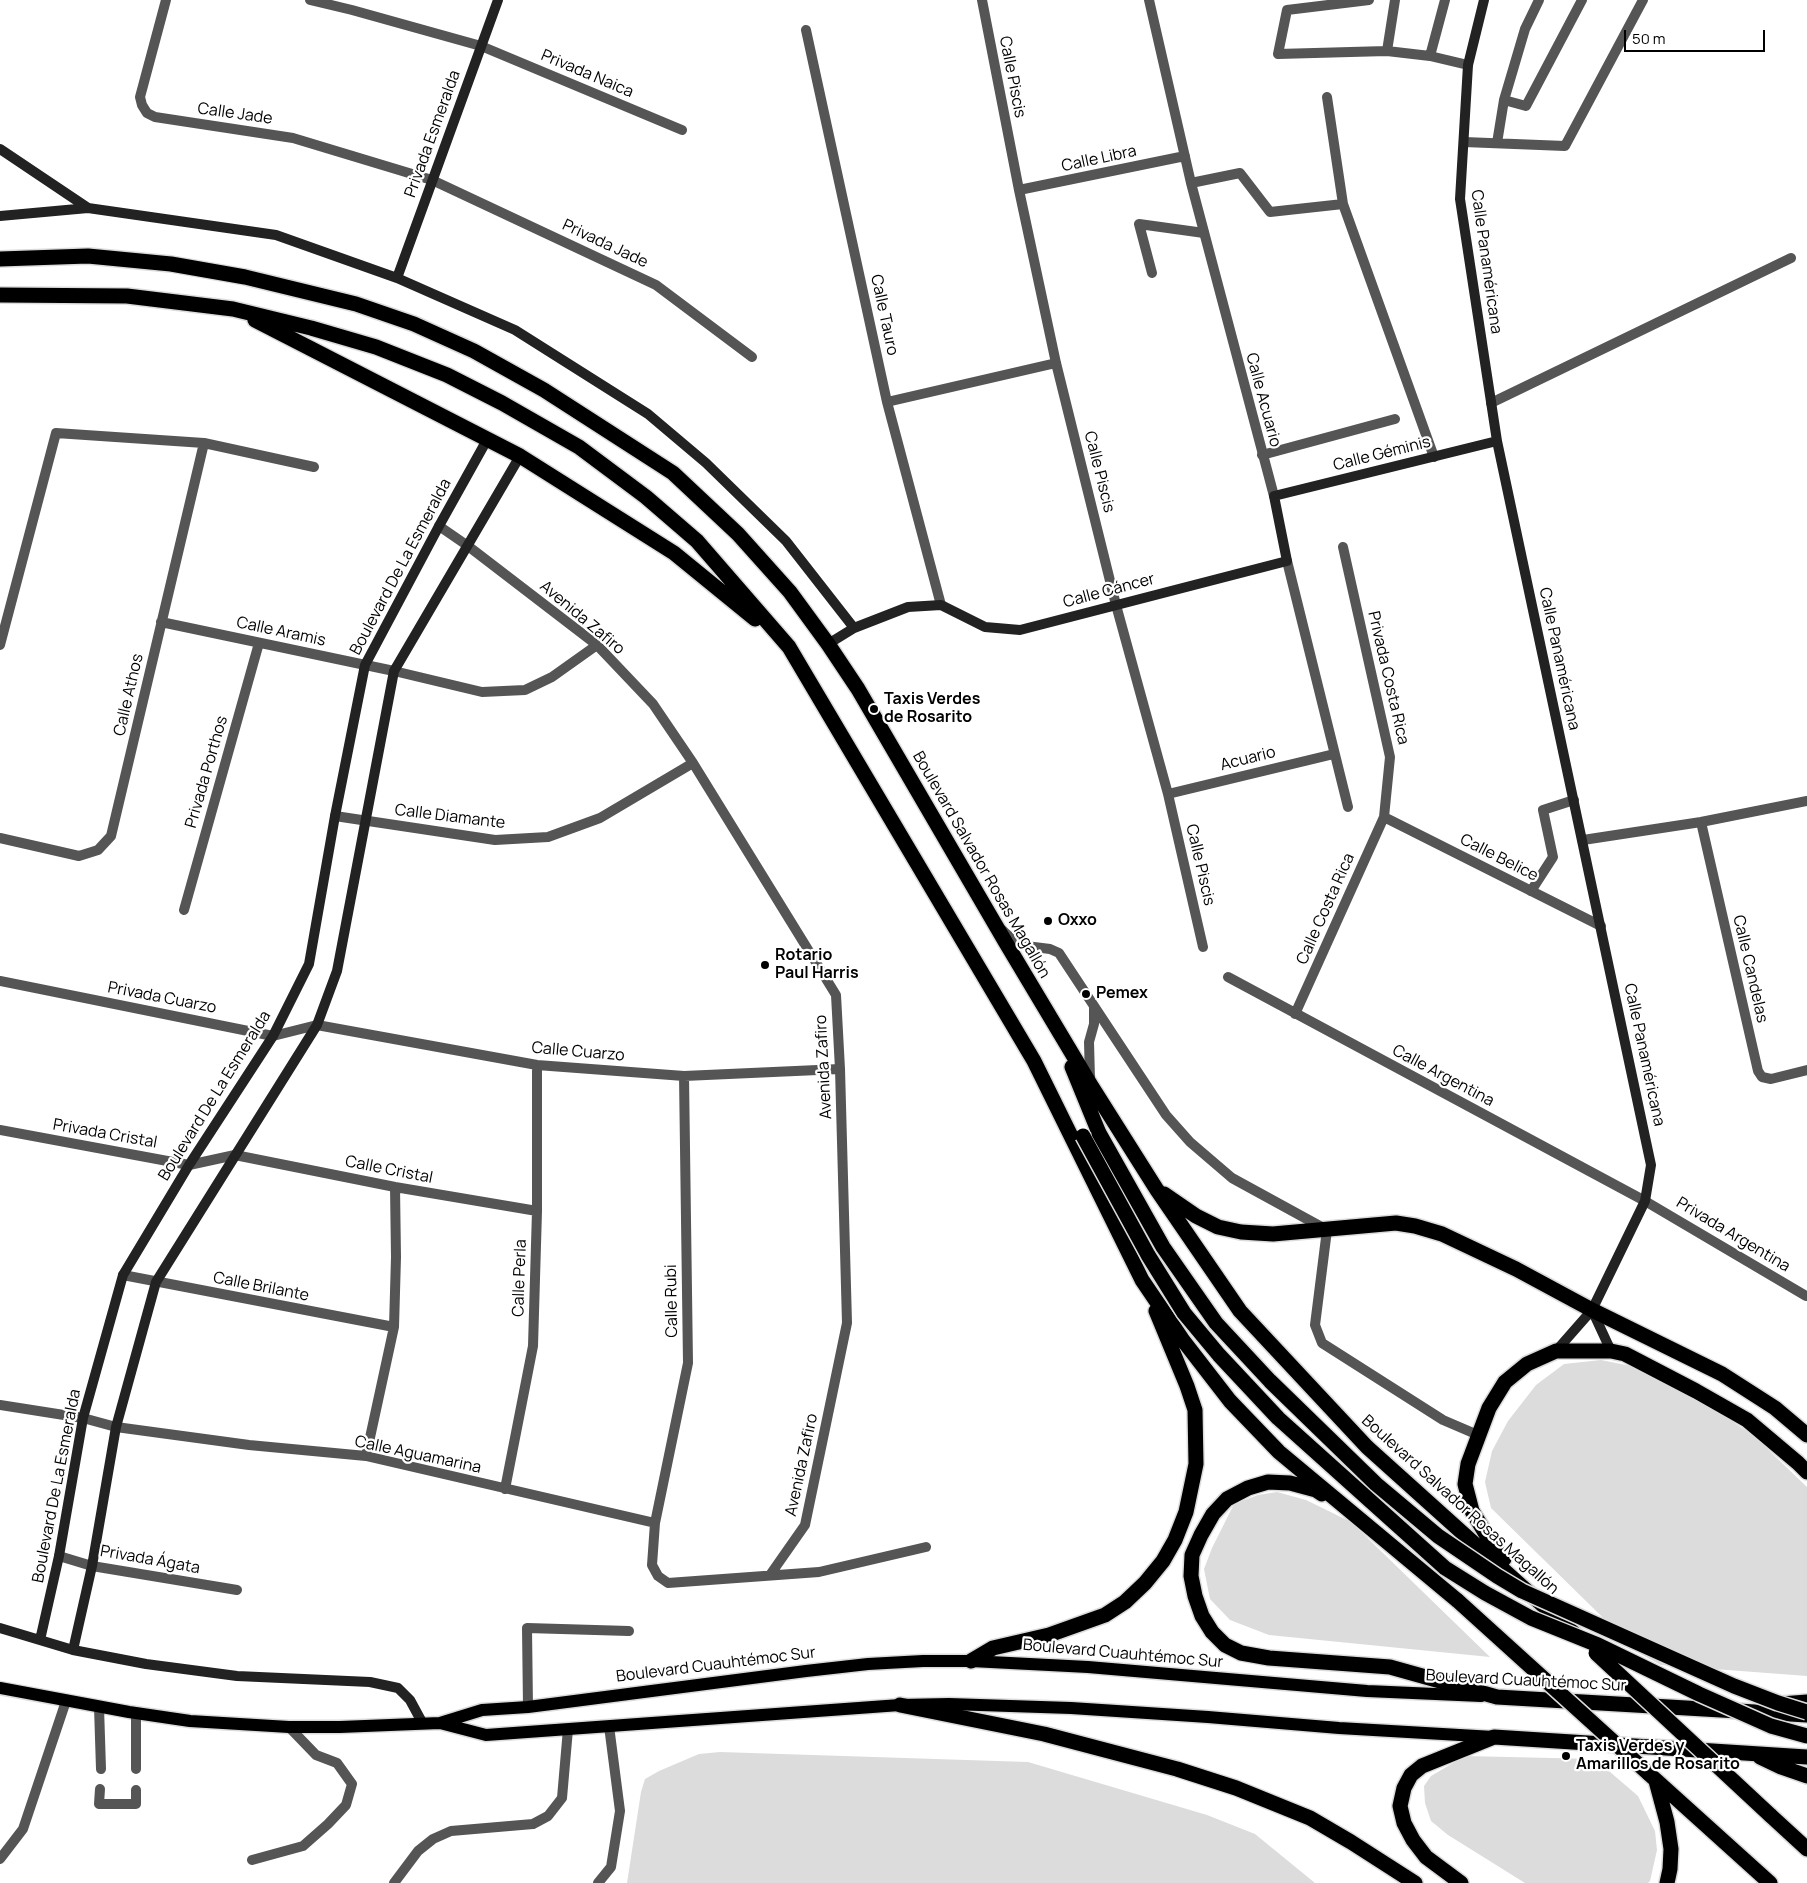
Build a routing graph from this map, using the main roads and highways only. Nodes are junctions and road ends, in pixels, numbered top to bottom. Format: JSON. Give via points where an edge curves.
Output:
{"nodes":[{"id":1,"x":0,"y":259,"type":"edge"},
{"id":2,"x":0,"y":295,"type":"edge"},
{"id":3,"x":233,"y":309,"type":"junction"},
{"id":4,"x":789,"y":646,"type":"junction"},
{"id":5,"x":1062,"y":1037,"type":"junction"},
{"id":6,"x":1034,"y":1061,"type":"junction"},
{"id":7,"x":1157,"y":1190,"type":"junction"},
{"id":8,"x":1142,"y":1280,"type":"junction"},
{"id":9,"x":1807,"y":1435,"type":"edge"},
{"id":10,"x":1807,"y":1472,"type":"edge"},
{"id":11,"x":1357,"y":1517,"type":"junction"},
{"id":12,"x":1543,"y":1604,"type":"junction"},
{"id":13,"x":971,"y":1661,"type":"junction"},
{"id":14,"x":0,"y":1688,"type":"edge"},
{"id":15,"x":1497,"y":1697,"type":"junction"},
{"id":16,"x":1807,"y":1702,"type":"edge"},
{"id":17,"x":900,"y":1705,"type":"junction"},
{"id":18,"x":1727,"y":1709,"type":"junction"},
{"id":19,"x":1807,"y":1713,"type":"edge"},
{"id":20,"x":440,"y":1723,"type":"junction"},
{"id":21,"x":1807,"y":1736,"type":"edge"},
{"id":22,"x":1494,"y":1737,"type":"junction"},
{"id":23,"x":1752,"y":1753,"type":"junction"},
{"id":24,"x":1807,"y":1757,"type":"edge"},
{"id":25,"x":1807,"y":1776,"type":"edge"},
{"id":26,"x":1652,"y":1777,"type":"junction"},
{"id":27,"x":1807,"y":1849,"type":"edge"},
{"id":28,"x":1415,"y":1883,"type":"edge"},
{"id":29,"x":1461,"y":1883,"type":"edge"},
{"id":30,"x":1667,"y":1883,"type":"edge"},
{"id":31,"x":1770,"y":1883,"type":"edge"}],
"edges":[{"from":1,"to":5,"type":"highway","name":"Boulevard Salvador Rosas Magallón","via":[[88,256],[171,264],[245,277],[356,304],[414,324],[474,351],[544,390],[672,473],[738,534],[790,592],[828,644],[858,689]]},
{"from":2,"to":3,"type":"highway","via":[[127,296]]},
{"from":3,"to":4,"type":"highway","via":[[520,456],[674,553]]},
{"from":3,"to":4,"type":"highway","via":[[376,347],[447,375],[579,447],[646,497],[697,541]]},
{"from":4,"to":6,"type":"highway"},
{"from":5,"to":7,"type":"highway","name":"Boulevard Salvador Rosas Magallón"},
{"from":5,"to":19,"type":"highway","bridge":true,"via":[[1099,1133],[1163,1247],[1216,1323],[1270,1381],[1376,1484],[1438,1536],[1522,1591],[1734,1686]]},
{"from":6,"to":8,"type":"highway"},
{"from":6,"to":21,"type":"highway","bridge":true,"via":[[1060,1096],[1184,1313],[1219,1356],[1278,1418],[1445,1568],[1531,1618],[1598,1645],[1771,1726]]},
{"from":7,"to":9,"type":"highway","via":[[1196,1216],[1218,1227],[1241,1232],[1273,1234],[1396,1223],[1442,1234],[1722,1374],[1775,1408]]},
{"from":7,"to":12,"type":"highway","name":"Boulevard Salvador Rosas Magallón","via":[[1240,1311],[1360,1440]]},
{"from":8,"to":11,"type":"highway","via":[[1182,1339],[1230,1400],[1279,1452]]},
{"from":8,"to":13,"type":"highway","via":[[1195,1410],[1196,1464],[1186,1512],[1175,1540],[1145,1583],[1105,1615],[1049,1634],[992,1648]]},
{"from":10,"to":12,"type":"highway","via":[[1747,1420],[1625,1354],[1556,1351],[1527,1364],[1506,1382],[1489,1408],[1468,1464],[1465,1484],[1472,1511],[1495,1549]]},
{"from":11,"to":15,"type":"highway","via":[[1316,1490],[1290,1483],[1268,1482],[1227,1499],[1213,1514],[1192,1555],[1191,1576],[1195,1596],[1212,1632],[1225,1645],[1241,1653],[1390,1667]]},
{"from":11,"to":26,"type":"highway","bridge":true,"via":[[1458,1601]]},
{"from":12,"to":27,"type":"highway","name":"Boulevard Salvador Rosas Magallón","bridge":true},
{"from":13,"to":15,"type":"main road","name":"Boulevard Cuauhtémoc Sur","via":[[1088,1667],[1366,1691]]},
{"from":13,"to":20,"type":"main road","name":"Boulevard Cuauhtémoc Sur","via":[[868,1664],[482,1710]]},
{"from":14,"to":20,"type":"main road","name":"Boulevard Cuauhtémoc Sur","via":[[190,1721],[289,1727]]},
{"from":15,"to":18,"type":"highway","name":"Boulevard Cuauhtémoc Sur"},
{"from":16,"to":18,"type":"highway"},
{"from":17,"to":20,"type":"main road","name":"Boulevard Cuauhtémoc Sur","via":[[486,1735]]},
{"from":17,"to":22,"type":"main road","name":"Boulevard Cuauhtémoc Sur","via":[[1011,1705]]},
{"from":17,"to":28,"type":"highway","via":[[1044,1734],[1236,1788],[1310,1818]]},
{"from":18,"to":19,"type":"highway","name":"Boulevard Cuauhtémoc Sur"},
{"from":22,"to":23,"type":"highway","name":"Boulevard Cuauhtémoc Sur"},
{"from":22,"to":29,"type":"highway","via":[[1422,1766],[1411,1775],[1404,1788],[1400,1806],[1413,1840],[1426,1857]]},
{"from":23,"to":24,"type":"highway","name":"Boulevard Cuauhtémoc Sur"},
{"from":23,"to":25,"type":"highway"},
{"from":26,"to":30,"type":"highway","via":[[1667,1822],[1671,1849]]},
{"from":26,"to":31,"type":"highway"}]}
